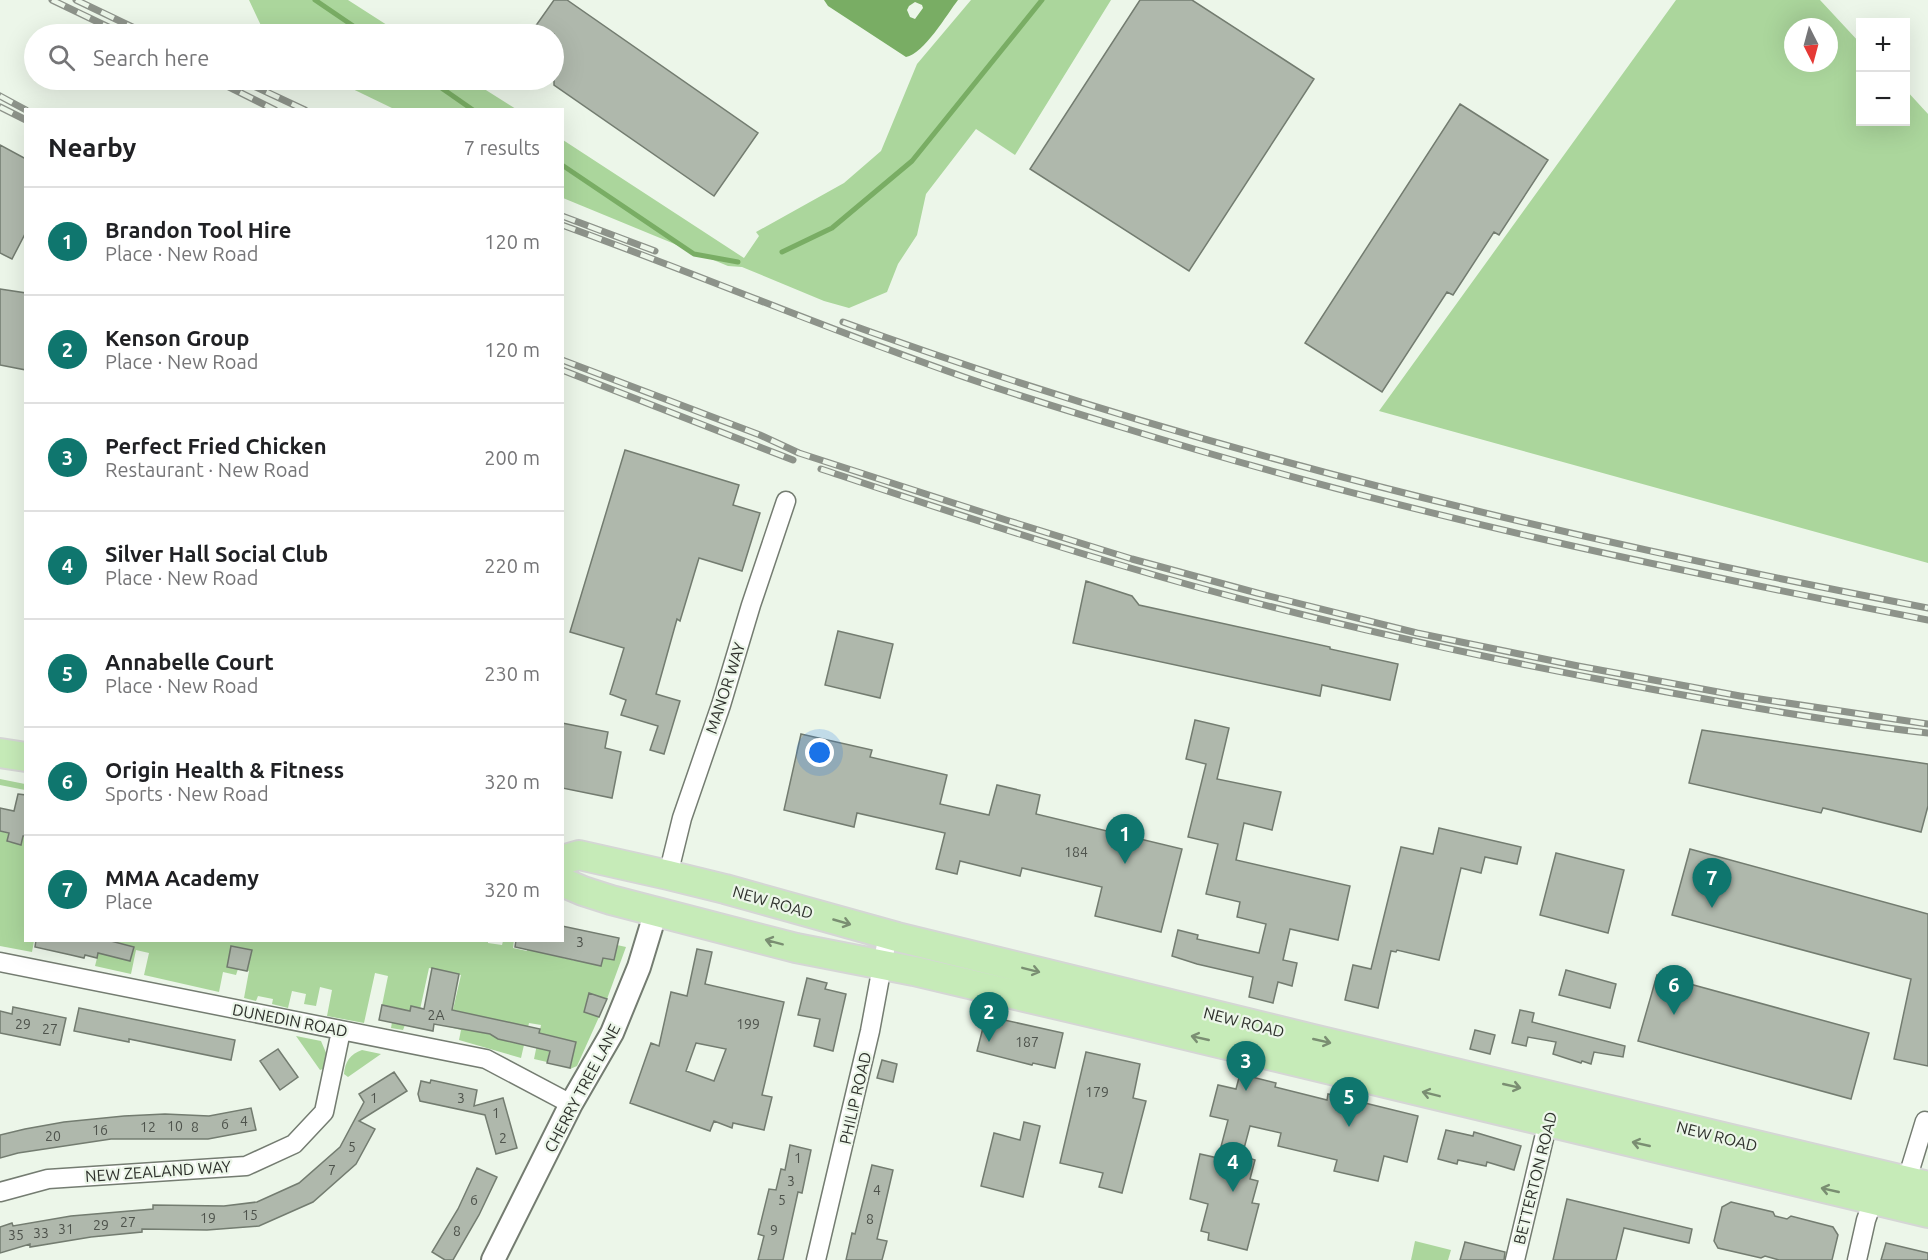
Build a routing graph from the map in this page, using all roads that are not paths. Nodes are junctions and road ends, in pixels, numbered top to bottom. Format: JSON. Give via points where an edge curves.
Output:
{"nodes":[{"id":1,"x":786,"y":501,"type":"dead end"},
{"id":2,"x":0,"y":753,"type":"edge"},
{"id":3,"x":24,"y":757,"type":"edge"},
{"id":4,"x":564,"y":859,"type":"edge"},
{"id":5,"x":668,"y":875,"type":"junction"},
{"id":6,"x":564,"y":883,"type":"edge"},
{"id":7,"x":656,"y":910,"type":"junction"},
{"id":8,"x":888,"y":934,"type":"junction"},
{"id":9,"x":0,"y":962,"type":"edge"},
{"id":10,"x":881,"y":964,"type":"junction"},
{"id":11,"x":341,"y":1031,"type":"junction"},
{"id":12,"x":571,"y":1104,"type":"junction"},
{"id":13,"x":1552,"y":1110,"type":"junction"},
{"id":14,"x":1928,"y":1122,"type":"edge"},
{"id":15,"x":1928,"y":1186,"type":"edge"},
{"id":16,"x":1878,"y":1188,"type":"junction"},
{"id":17,"x":0,"y":1192,"type":"edge"},
{"id":18,"x":1928,"y":1213,"type":"edge"},
{"id":19,"x":493,"y":1260,"type":"edge"},
{"id":20,"x":816,"y":1260,"type":"edge"},
{"id":21,"x":1515,"y":1260,"type":"edge"},
{"id":22,"x":1857,"y":1260,"type":"edge"}],
"edges":[{"from":1,"to":5,"type":"street","name":"MANOR WAY","via":[[682,818]]},
{"from":2,"to":3,"type":"main road"},
{"from":4,"to":5,"type":"main road","name":"NEW ROAD","via":[[579,855]]},
{"from":5,"to":7,"type":"main road"},
{"from":5,"to":8,"type":"main road","name":"NEW ROAD","one_way":true},
{"from":6,"to":7,"type":"main road","name":"NEW ROAD"},
{"from":10,"to":7,"type":"main road","name":"NEW ROAD","one_way":true,"via":[[796,948]]},
{"from":7,"to":12,"type":"street","name":"CHERRY TREE LANE","via":[[629,995]]},
{"from":8,"to":10,"type":"street","name":"PHILIP ROAD"},
{"from":8,"to":13,"type":"main road","name":"NEW ROAD","one_way":true,"via":[[1324,1042]]},
{"from":9,"to":11,"type":"street","name":"DUNEDIN ROAD"},
{"from":13,"to":10,"type":"main road","name":"NEW ROAD","one_way":true,"via":[[1290,1059]]},
{"from":10,"to":20,"type":"street","name":"PHILIP ROAD","via":[[870,1031]]},
{"from":11,"to":12,"type":"street","name":"DUNEDIN ROAD","via":[[486,1059]]},
{"from":11,"to":17,"type":"street","name":"NEW ZEALAND WAY","via":[[324,1112],[294,1144],[246,1166],[48,1179]]},
{"from":12,"to":19,"type":"street","name":"CHERRY TREE LANE"},
{"from":13,"to":16,"type":"main road","name":"NEW ROAD"},
{"from":13,"to":21,"type":"street","name":"BETTERTON ROAD"},
{"from":14,"to":16,"type":"street","via":[[1909,1173]]},
{"from":15,"to":16,"type":"main road","name":"NEW ROAD"},
{"from":16,"to":18,"type":"main road","name":"NEW ROAD"},
{"from":16,"to":22,"type":"street"}]}
